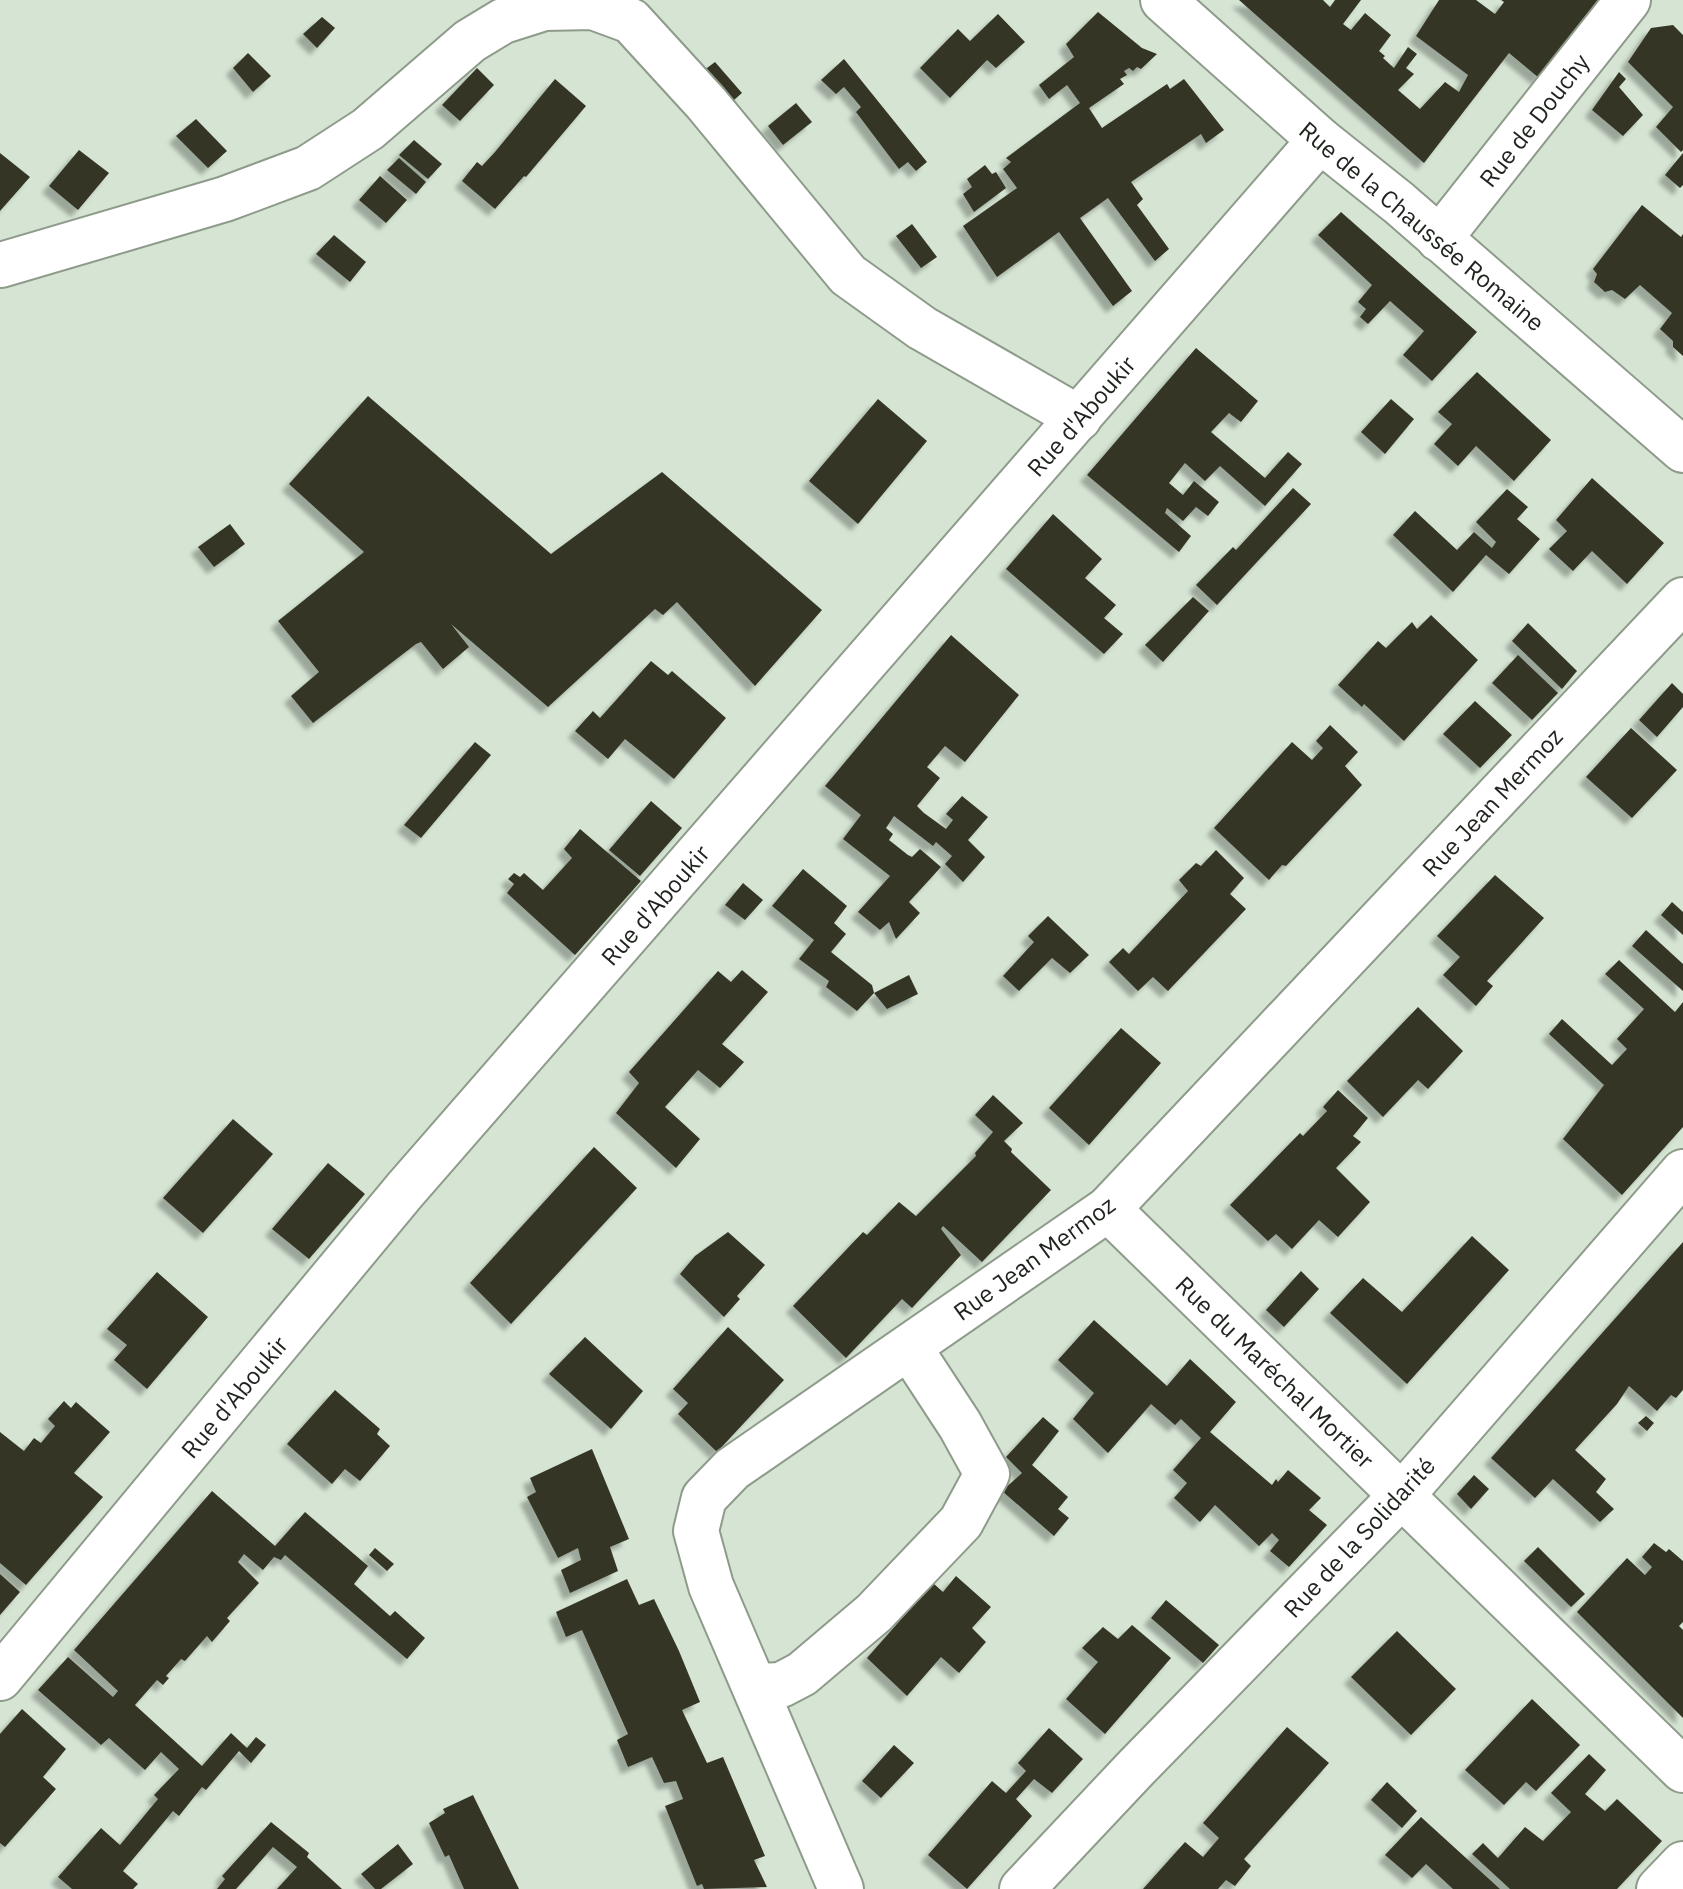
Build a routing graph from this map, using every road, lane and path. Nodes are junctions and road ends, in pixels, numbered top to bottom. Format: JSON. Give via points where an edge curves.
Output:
{"nodes":[{"id":1,"x":1163,"y":0,"type":"edge"},
{"id":2,"x":1628,"y":0,"type":"edge"},
{"id":3,"x":1320,"y":140,"type":"junction"},
{"id":4,"x":1439,"y":239,"type":"junction"},
{"id":5,"x":1,"y":265,"type":"edge"},
{"id":6,"x":1079,"y":418,"type":"junction"},
{"id":7,"x":1683,"y":450,"type":"edge"},
{"id":8,"x":1683,"y":600,"type":"edge"},
{"id":9,"x":1683,"y":1172,"type":"edge"},
{"id":10,"x":1108,"y":1209,"type":"junction"},
{"id":11,"x":909,"y":1347,"type":"junction"},
{"id":12,"x":1402,"y":1495,"type":"junction"},
{"id":13,"x":0,"y":1678,"type":"edge"},
{"id":14,"x":755,"y":1686,"type":"junction"},
{"id":15,"x":1683,"y":1770,"type":"edge"},
{"id":16,"x":1683,"y":1864,"type":"edge"},
{"id":17,"x":841,"y":1889,"type":"edge"},
{"id":18,"x":1022,"y":1889,"type":"edge"},
{"id":19,"x":1659,"y":1889,"type":"edge"}],
"edges":[{"from":1,"to":3,"type":"street","name":"Rue de la Chaussée Romaine"},
{"from":2,"to":4,"type":"street","name":"Rue de Douchy"},
{"from":3,"to":4,"type":"street","name":"Rue de la Chaussée Romaine"},
{"from":3,"to":6,"type":"street","name":"Rue d'Aboukir"},
{"from":4,"to":7,"type":"street","name":"Rue de la Chaussée Romaine"},
{"from":5,"to":6,"type":"street","via":[[225,199],[308,168],[368,129],[470,41],[503,21],[544,8],[593,7],[631,21],[848,275],[922,328]]},
{"from":6,"to":13,"type":"street","name":"Rue d'Aboukir","via":[[405,1190]]},
{"from":8,"to":10,"type":"street","name":"Rue Jean Mermoz"},
{"from":9,"to":12,"type":"street","name":"Rue de la Solidarité"},
{"from":10,"to":11,"type":"street","name":"Rue Jean Mermoz"},
{"from":10,"to":12,"type":"street","name":"Rue du Maréchal Mortier"},
{"from":11,"to":14,"type":"street","name":"Rue Jean Mermoz","via":[[732,1469],[704,1498],[696,1531],[711,1586]]},
{"from":11,"to":14,"type":"street","via":[[987,1474],[961,1522],[874,1613],[802,1674],[781,1685]]},
{"from":12,"to":15,"type":"street","name":"Rue du Maréchal Mortier"},
{"from":12,"to":18,"type":"street","name":"Rue de la Solidarité"},
{"from":14,"to":17,"type":"street","name":"Rue Jean Mermoz"},
{"from":16,"to":19,"type":"street"}]}
